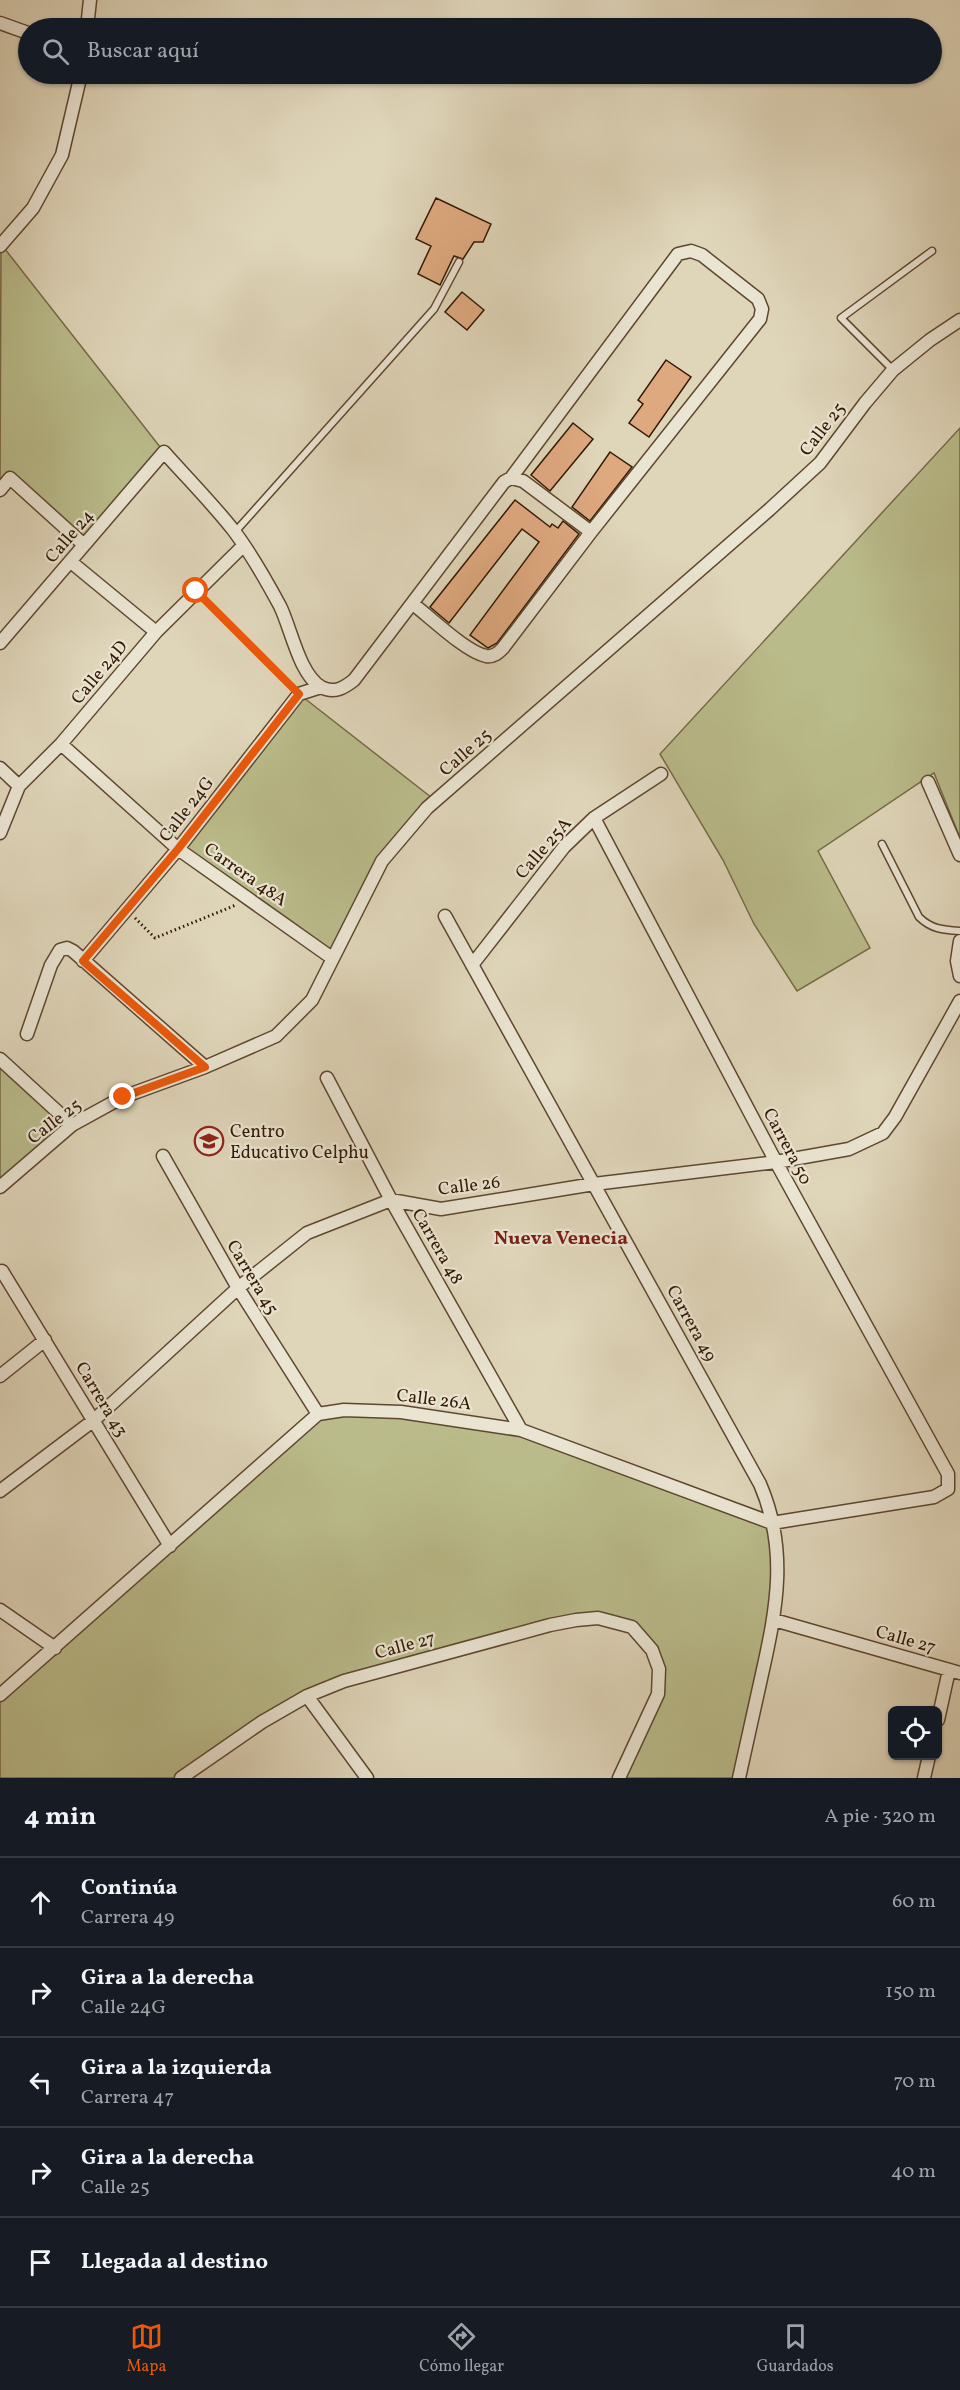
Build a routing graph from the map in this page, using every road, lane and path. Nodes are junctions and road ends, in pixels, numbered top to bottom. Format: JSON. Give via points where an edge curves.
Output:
{"nodes":[{"id":1,"x":90,"y":0,"type":"edge"},
{"id":2,"x":88,"y":18,"type":"edge"},
{"id":3,"x":0,"y":23,"type":"edge"},
{"id":4,"x":18,"y":29,"type":"edge"},
{"id":5,"x":79,"y":84,"type":"edge"},
{"id":6,"x":0,"y":244,"type":"edge"},
{"id":7,"x":932,"y":251,"type":"dead end"},
{"id":8,"x":459,"y":262,"type":"dead end"},
{"id":9,"x":960,"y":320,"type":"edge"},
{"id":10,"x":893,"y":370,"type":"junction"},
{"id":11,"x":512,"y":478,"type":"junction"},
{"id":12,"x":0,"y":490,"type":"edge"},
{"id":13,"x":235,"y":532,"type":"junction"},
{"id":14,"x":591,"y":532,"type":"junction"},
{"id":15,"x":84,"y":545,"type":"junction"},
{"id":16,"x":243,"y":546,"type":"junction"},
{"id":17,"x":71,"y":562,"type":"junction"},
{"id":18,"x":196,"y":591,"type":"junction"},
{"id":19,"x":412,"y":604,"type":"junction"},
{"id":20,"x":156,"y":632,"type":"junction"},
{"id":21,"x":0,"y":643,"type":"edge"},
{"id":22,"x":321,"y":687,"type":"junction"},
{"id":23,"x":299,"y":694,"type":"junction"},
{"id":24,"x":61,"y":744,"type":"junction"},
{"id":25,"x":0,"y":768,"type":"edge"},
{"id":26,"x":661,"y":774,"type":"dead end"},
{"id":27,"x":928,"y":782,"type":"dead end"},
{"id":28,"x":19,"y":786,"type":"junction"},
{"id":29,"x":594,"y":818,"type":"junction"},
{"id":30,"x":0,"y":833,"type":"edge"},
{"id":31,"x":882,"y":844,"type":"dead end"},
{"id":32,"x":178,"y":849,"type":"junction"},
{"id":33,"x":960,"y":855,"type":"edge"},
{"id":34,"x":251,"y":899,"type":"junction"},
{"id":35,"x":127,"y":910,"type":"junction"},
{"id":36,"x":446,"y":916,"type":"dead end"},
{"id":37,"x":960,"y":931,"type":"edge"},
{"id":38,"x":960,"y":941,"type":"edge"},
{"id":39,"x":332,"y":958,"type":"junction"},
{"id":40,"x":83,"y":961,"type":"junction"},
{"id":41,"x":472,"y":965,"type":"junction"},
{"id":42,"x":960,"y":976,"type":"edge"},
{"id":43,"x":960,"y":1001,"type":"edge"},
{"id":44,"x":27,"y":1034,"type":"dead end"},
{"id":45,"x":0,"y":1059,"type":"edge"},
{"id":46,"x":205,"y":1067,"type":"junction"},
{"id":47,"x":327,"y":1078,"type":"dead end"},
{"id":48,"x":72,"y":1125,"type":"junction"},
{"id":49,"x":163,"y":1156,"type":"dead end"},
{"id":50,"x":776,"y":1162,"type":"junction"},
{"id":51,"x":594,"y":1184,"type":"junction"},
{"id":52,"x":0,"y":1187,"type":"edge"},
{"id":53,"x":391,"y":1200,"type":"junction"},
{"id":54,"x":2,"y":1271,"type":"dead end"},
{"id":55,"x":237,"y":1288,"type":"junction"},
{"id":56,"x":45,"y":1340,"type":"junction"},
{"id":57,"x":0,"y":1376,"type":"edge"},
{"id":58,"x":318,"y":1413,"type":"junction"},
{"id":59,"x":94,"y":1420,"type":"junction"},
{"id":60,"x":521,"y":1430,"type":"junction"},
{"id":61,"x":948,"y":1489,"type":"joint"},
{"id":62,"x":0,"y":1491,"type":"edge"},
{"id":63,"x":772,"y":1522,"type":"junction"},
{"id":64,"x":170,"y":1546,"type":"junction"},
{"id":65,"x":0,"y":1610,"type":"edge"},
{"id":66,"x":774,"y":1620,"type":"junction"},
{"id":67,"x":55,"y":1648,"type":"junction"},
{"id":68,"x":955,"y":1672,"type":"edge"},
{"id":69,"x":0,"y":1695,"type":"edge"},
{"id":70,"x":307,"y":1696,"type":"junction"},
{"id":71,"x":942,"y":1709,"type":"edge"},
{"id":72,"x":928,"y":1760,"type":"edge"},
{"id":73,"x":181,"y":1778,"type":"edge"},
{"id":74,"x":368,"y":1778,"type":"edge"},
{"id":75,"x":619,"y":1778,"type":"edge"},
{"id":76,"x":739,"y":1778,"type":"edge"},
{"id":77,"x":924,"y":1778,"type":"edge"}],
"edges":[{"from":1,"to":2,"type":"street"},
{"from":3,"to":4,"type":"street"},
{"from":5,"to":6,"type":"street","via":[[62,155],[33,208]]},
{"from":7,"to":10,"type":"lane","via":[[841,318]]},
{"from":8,"to":13,"type":"lane","via":[[434,309]]},
{"from":9,"to":10,"type":"street","name":"Calle 25"},
{"from":10,"to":39,"type":"street","name":"Calle 25","via":[[820,463],[427,808],[382,861]]},
{"from":11,"to":14,"type":"street","via":[[540,492]]},
{"from":11,"to":14,"type":"street","via":[[678,254],[691,251],[702,255],[758,299],[760,319]]},
{"from":11,"to":19,"type":"street","via":[[504,482]]},
{"from":12,"to":15,"type":"street","via":[[10,478]]},
{"from":13,"to":15,"type":"street","name":"Calle 24","via":[[164,452]]},
{"from":13,"to":16,"type":"street"},
{"from":14,"to":19,"type":"street","via":[[495,655],[471,649]]},
{"from":15,"to":17,"type":"street","name":"Calle 24"},
{"from":16,"to":18,"type":"street","name":"Calle 24D"},
{"from":16,"to":22,"type":"street","via":[[264,575],[284,614],[309,675]]},
{"from":17,"to":20,"type":"street"},
{"from":17,"to":21,"type":"street","name":"Calle 24"},
{"from":18,"to":20,"type":"street","name":"Calle 24D"},
{"from":18,"to":23,"type":"path"},
{"from":19,"to":22,"type":"street","via":[[354,680],[340,690]]},
{"from":20,"to":24,"type":"street","name":"Calle 24D"},
{"from":22,"to":23,"type":"street"},
{"from":23,"to":32,"type":"street","name":"Calle 24G"},
{"from":24,"to":28,"type":"street","name":"Calle 24D"},
{"from":24,"to":32,"type":"street","name":"Carrera 48A"},
{"from":25,"to":28,"type":"street"},
{"from":26,"to":29,"type":"street","name":"Calle 25A"},
{"from":27,"to":33,"type":"street"},
{"from":28,"to":30,"type":"street","name":"Calle 24D"},
{"from":29,"to":41,"type":"street","name":"Calle 25A","via":[[564,848]]},
{"from":29,"to":50,"type":"street","name":"Carrera 50"},
{"from":31,"to":37,"type":"lane","via":[[919,917],[928,926]]},
{"from":32,"to":34,"type":"street","name":"Carrera 48A"},
{"from":32,"to":35,"type":"street","name":"Calle 24G"},
{"from":34,"to":35,"type":"path","via":[[155,938]]},
{"from":34,"to":39,"type":"street","name":"Carrera 48A"},
{"from":35,"to":40,"type":"street","name":"Calle 24G"},
{"from":36,"to":41,"type":"street","name":"Carrera 49"},
{"from":38,"to":42,"type":"street"},
{"from":39,"to":46,"type":"street","name":"Calle 25","via":[[312,1000],[276,1036]]},
{"from":40,"to":44,"type":"street","via":[[67,948],[60,951],[51,965]]},
{"from":40,"to":46,"type":"street"},
{"from":41,"to":51,"type":"street","name":"Carrera 49"},
{"from":43,"to":50,"type":"street","name":"Calle 26","via":[[883,1133],[849,1149]]},
{"from":45,"to":48,"type":"street"},
{"from":46,"to":48,"type":"street","name":"Calle 25","via":[[123,1097]]},
{"from":47,"to":53,"type":"street","name":"Carrera 48"},
{"from":48,"to":52,"type":"street","name":"Calle 25"},
{"from":49,"to":55,"type":"street","name":"Carrera 45"},
{"from":50,"to":51,"type":"street","name":"Calle 26"},
{"from":50,"to":61,"type":"street","name":"Carrera 50","via":[[948,1474]]},
{"from":51,"to":53,"type":"street","name":"Calle 26","via":[[441,1209]]},
{"from":51,"to":63,"type":"street","name":"Carrera 49","via":[[760,1484]]},
{"from":53,"to":55,"type":"street","via":[[307,1233]]},
{"from":53,"to":60,"type":"street","name":"Carrera 48"},
{"from":54,"to":56,"type":"street","name":"Carrera 43"},
{"from":55,"to":58,"type":"street","name":"Carrera 45"},
{"from":55,"to":59,"type":"street"},
{"from":56,"to":57,"type":"street"},
{"from":56,"to":59,"type":"street","name":"Carrera 43"},
{"from":58,"to":60,"type":"street","name":"Calle 26A","via":[[401,1412]]},
{"from":58,"to":64,"type":"street"},
{"from":59,"to":62,"type":"street"},
{"from":59,"to":64,"type":"street","name":"Carrera 43"},
{"from":60,"to":63,"type":"street","name":"Calle 26A"},
{"from":61,"to":63,"type":"street","name":"Calle 26A","via":[[934,1497]]},
{"from":63,"to":66,"type":"street","name":"Carrera 49","via":[[779,1565]]},
{"from":64,"to":67,"type":"street"},
{"from":65,"to":67,"type":"street"},
{"from":66,"to":68,"type":"street","name":"Calle 27"},
{"from":66,"to":76,"type":"street","name":"Carrera 49"},
{"from":67,"to":69,"type":"street"},
{"from":68,"to":71,"type":"street"},
{"from":70,"to":73,"type":"street","name":"Calle 27"},
{"from":70,"to":74,"type":"street"},
{"from":70,"to":75,"type":"street","name":"Calle 27","via":[[344,1680],[576,1620],[598,1618],[632,1627],[652,1650],[659,1669],[658,1694]]},
{"from":72,"to":77,"type":"street"}]}
